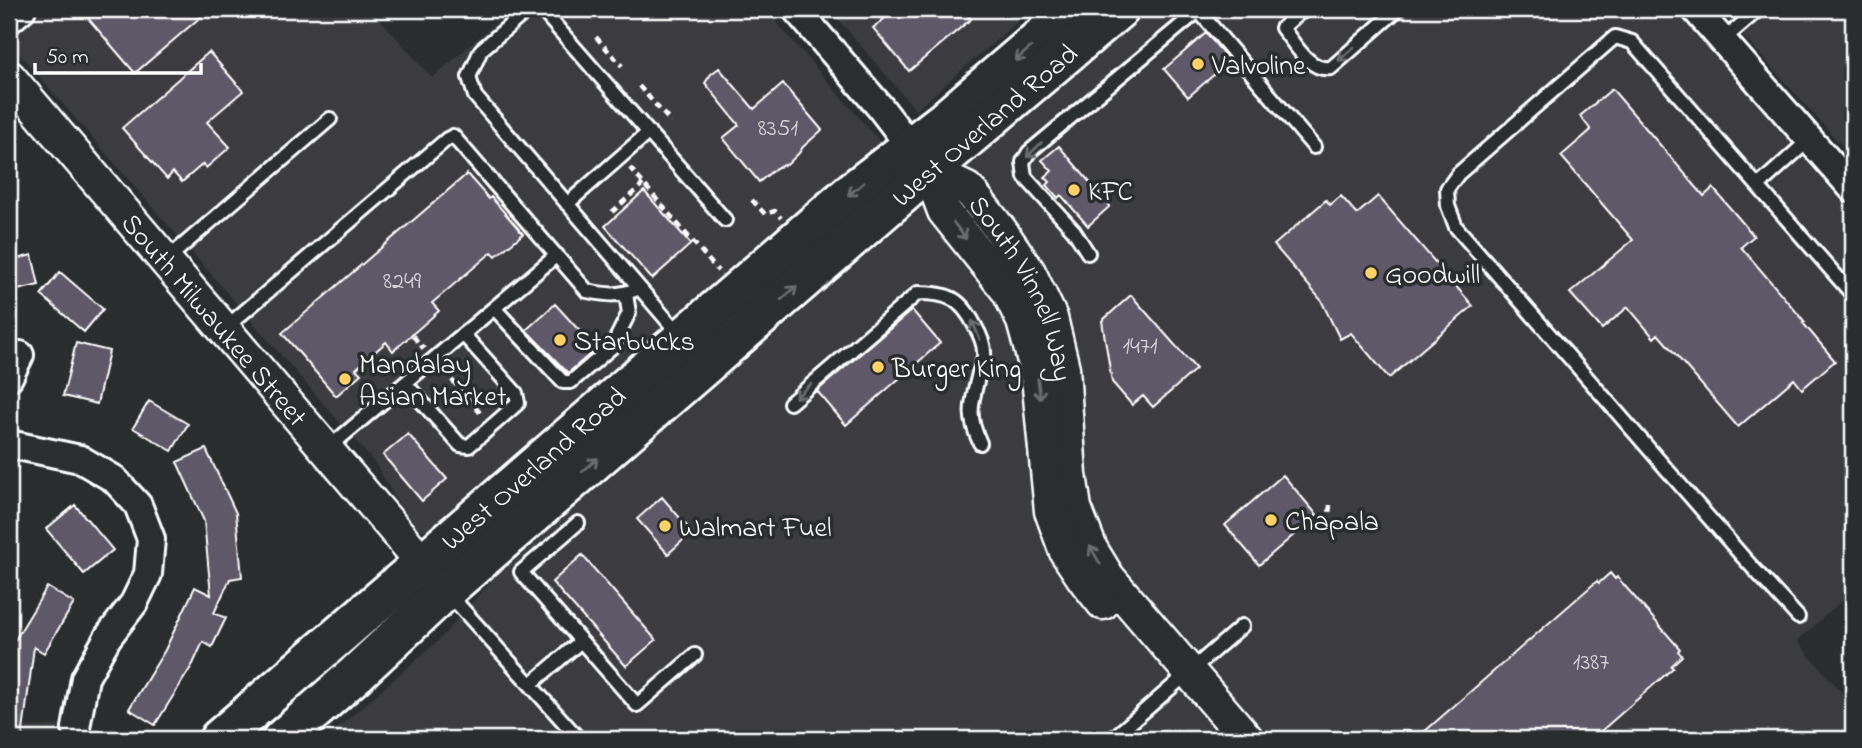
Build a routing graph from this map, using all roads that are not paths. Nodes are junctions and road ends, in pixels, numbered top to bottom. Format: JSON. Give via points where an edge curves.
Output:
{"nodes":[{"id":1,"x":22,"y":9,"type":"edge"},
{"id":2,"x":529,"y":9,"type":"edge"},
{"id":3,"x":541,"y":9,"type":"edge"},
{"id":4,"x":796,"y":9,"type":"edge"},
{"id":5,"x":1074,"y":9,"type":"edge"},
{"id":6,"x":1119,"y":9,"type":"edge"},
{"id":7,"x":1308,"y":9,"type":"edge"},
{"id":8,"x":1398,"y":9,"type":"edge"},
{"id":9,"x":1696,"y":9,"type":"edge"},
{"id":10,"x":1759,"y":9,"type":"edge"},
{"id":11,"x":1197,"y":10,"type":"edge"},
{"id":12,"x":9,"y":20,"type":"edge"},
{"id":13,"x":1723,"y":40,"type":"junction"},
{"id":14,"x":9,"y":77,"type":"edge"},
{"id":15,"x":330,"y":119,"type":"dead end"},
{"id":16,"x":649,"y":132,"type":"junction"},
{"id":17,"x":1810,"y":139,"type":"junction"},
{"id":18,"x":1314,"y":147,"type":"dead end"},
{"id":19,"x":920,"y":159,"type":"junction"},
{"id":20,"x":1852,"y":183,"type":"edge"},
{"id":21,"x":1758,"y":186,"type":"junction"},
{"id":22,"x":567,"y":204,"type":"junction"},
{"id":23,"x":725,"y":220,"type":"dead end"},
{"id":24,"x":1088,"y":253,"type":"dead end"},
{"id":25,"x":557,"y":255,"type":"junction"},
{"id":26,"x":166,"y":261,"type":"junction"},
{"id":27,"x":639,"y":288,"type":"junction"},
{"id":28,"x":626,"y":294,"type":"junction"},
{"id":29,"x":1853,"y":295,"type":"edge"},
{"id":30,"x":494,"y":308,"type":"junction"},
{"id":31,"x":224,"y":329,"type":"junction"},
{"id":32,"x":463,"y":334,"type":"junction"},
{"id":33,"x":683,"y":338,"type":"junction"},
{"id":34,"x":405,"y":383,"type":"junction"},
{"id":35,"x":790,"y":403,"type":"dead end"},
{"id":36,"x":980,"y":443,"type":"dead end"},
{"id":37,"x":9,"y":444,"type":"edge"},
{"id":38,"x":327,"y":449,"type":"junction"},
{"id":39,"x":578,"y":523,"type":"dead end"},
{"id":40,"x":434,"y":577,"type":"junction"},
{"id":41,"x":1798,"y":617,"type":"dead end"},
{"id":42,"x":1242,"y":626,"type":"dead end"},
{"id":43,"x":581,"y":640,"type":"junction"},
{"id":44,"x":695,"y":654,"type":"dead end"},
{"id":45,"x":306,"y":663,"type":"junction"},
{"id":46,"x":1182,"y":679,"type":"junction"},
{"id":47,"x":531,"y":684,"type":"junction"},
{"id":48,"x":79,"y":739,"type":"edge"},
{"id":49,"x":219,"y":739,"type":"edge"},
{"id":50,"x":243,"y":739,"type":"edge"},
{"id":51,"x":272,"y":739,"type":"edge"},
{"id":52,"x":282,"y":739,"type":"edge"},
{"id":53,"x":579,"y":739,"type":"edge"},
{"id":54,"x":1112,"y":739,"type":"edge"},
{"id":55,"x":1221,"y":739,"type":"edge"},
{"id":56,"x":1247,"y":739,"type":"edge"}],
"edges":[{"from":1,"to":12,"type":"street"},
{"from":2,"to":22,"type":"lane","via":[[481,50],[469,77],[475,96]]},
{"from":3,"to":16,"type":"lane"},
{"from":4,"to":19,"type":"street"},
{"from":5,"to":19,"type":"main road","name":"West Overland Road","one_way":true,"via":[[960,108]]},
{"from":6,"to":19,"type":"main road","name":"West Overland Road"},
{"from":8,"to":7,"type":"lane","one_way":true,"via":[[1326,69],[1314,66],[1282,28]]},
{"from":9,"to":13,"type":"street"},
{"from":10,"to":13,"type":"lane"},
{"from":11,"to":18,"type":"lane"},
{"from":11,"to":24,"type":"lane","one_way":true,"via":[[1023,162],[1025,177]]},
{"from":13,"to":17,"type":"street"},
{"from":14,"to":26,"type":"street","name":"South Milwaukee Street"},
{"from":15,"to":26,"type":"lane"},
{"from":16,"to":22,"type":"lane"},
{"from":16,"to":23,"type":"lane"},
{"from":17,"to":20,"type":"street"},
{"from":17,"to":21,"type":"lane"},
{"from":19,"to":33,"type":"main road","name":"West Overland Road","one_way":true,"via":[[854,190]]},
{"from":40,"to":19,"type":"main road","name":"West Overland Road","one_way":true},
{"from":19,"to":46,"type":"street","name":"South Vinnell Way","via":[[967,189],[1029,272],[1051,318],[1063,368],[1075,508],[1108,577]]},
{"from":21,"to":29,"type":"lane"},
{"from":21,"to":41,"type":"lane","via":[[1632,42],[1615,37],[1458,174],[1447,189],[1456,227]]},
{"from":22,"to":27,"type":"lane"},
{"from":25,"to":28,"type":"lane","via":[[587,291]]},
{"from":25,"to":30,"type":"lane"},
{"from":25,"to":31,"type":"lane","via":[[453,136]]},
{"from":26,"to":31,"type":"street","name":"South Milwaukee Street"},
{"from":27,"to":28,"type":"lane"},
{"from":27,"to":33,"type":"lane"},
{"from":28,"to":30,"type":"lane","via":[[629,313],[612,347],[571,382],[563,382]]},
{"from":30,"to":32,"type":"lane"},
{"from":31,"to":38,"type":"street","name":"South Milwaukee Street"},
{"from":32,"to":34,"type":"lane"},
{"from":32,"to":34,"type":"lane","via":[[516,393],[518,403],[469,446],[460,445]]},
{"from":33,"to":40,"type":"main road","name":"West Overland Road","via":[[569,436],[544,481]]},
{"from":34,"to":38,"type":"lane"},
{"from":36,"to":35,"type":"lane","one_way":true,"via":[[970,409],[984,352],[978,331],[955,299],[937,293],[918,293]]},
{"from":37,"to":48,"type":"street","via":[[80,459],[114,478],[138,505],[151,539],[148,574],[85,678],[76,729]]},
{"from":38,"to":40,"type":"street","name":"South Milwaukee Street"},
{"from":39,"to":43,"type":"lane","via":[[521,572]]},
{"from":40,"to":45,"type":"main road","name":"West Overland Road"},
{"from":40,"to":47,"type":"lane"},
{"from":40,"to":51,"type":"main road","via":[[320,678]]},
{"from":40,"to":52,"type":"main road","name":"West Overland Road","via":[[356,674]]},
{"from":42,"to":46,"type":"lane"},
{"from":43,"to":44,"type":"lane","via":[[637,705]]},
{"from":43,"to":47,"type":"lane"},
{"from":45,"to":49,"type":"main road","name":"West Overland Road"},
{"from":45,"to":50,"type":"main road"},
{"from":46,"to":54,"type":"lane"},
{"from":46,"to":55,"type":"street","name":"South Vinnell Way"},
{"from":46,"to":56,"type":"street","name":"South Vinnell Way"},
{"from":47,"to":53,"type":"lane"}]}
